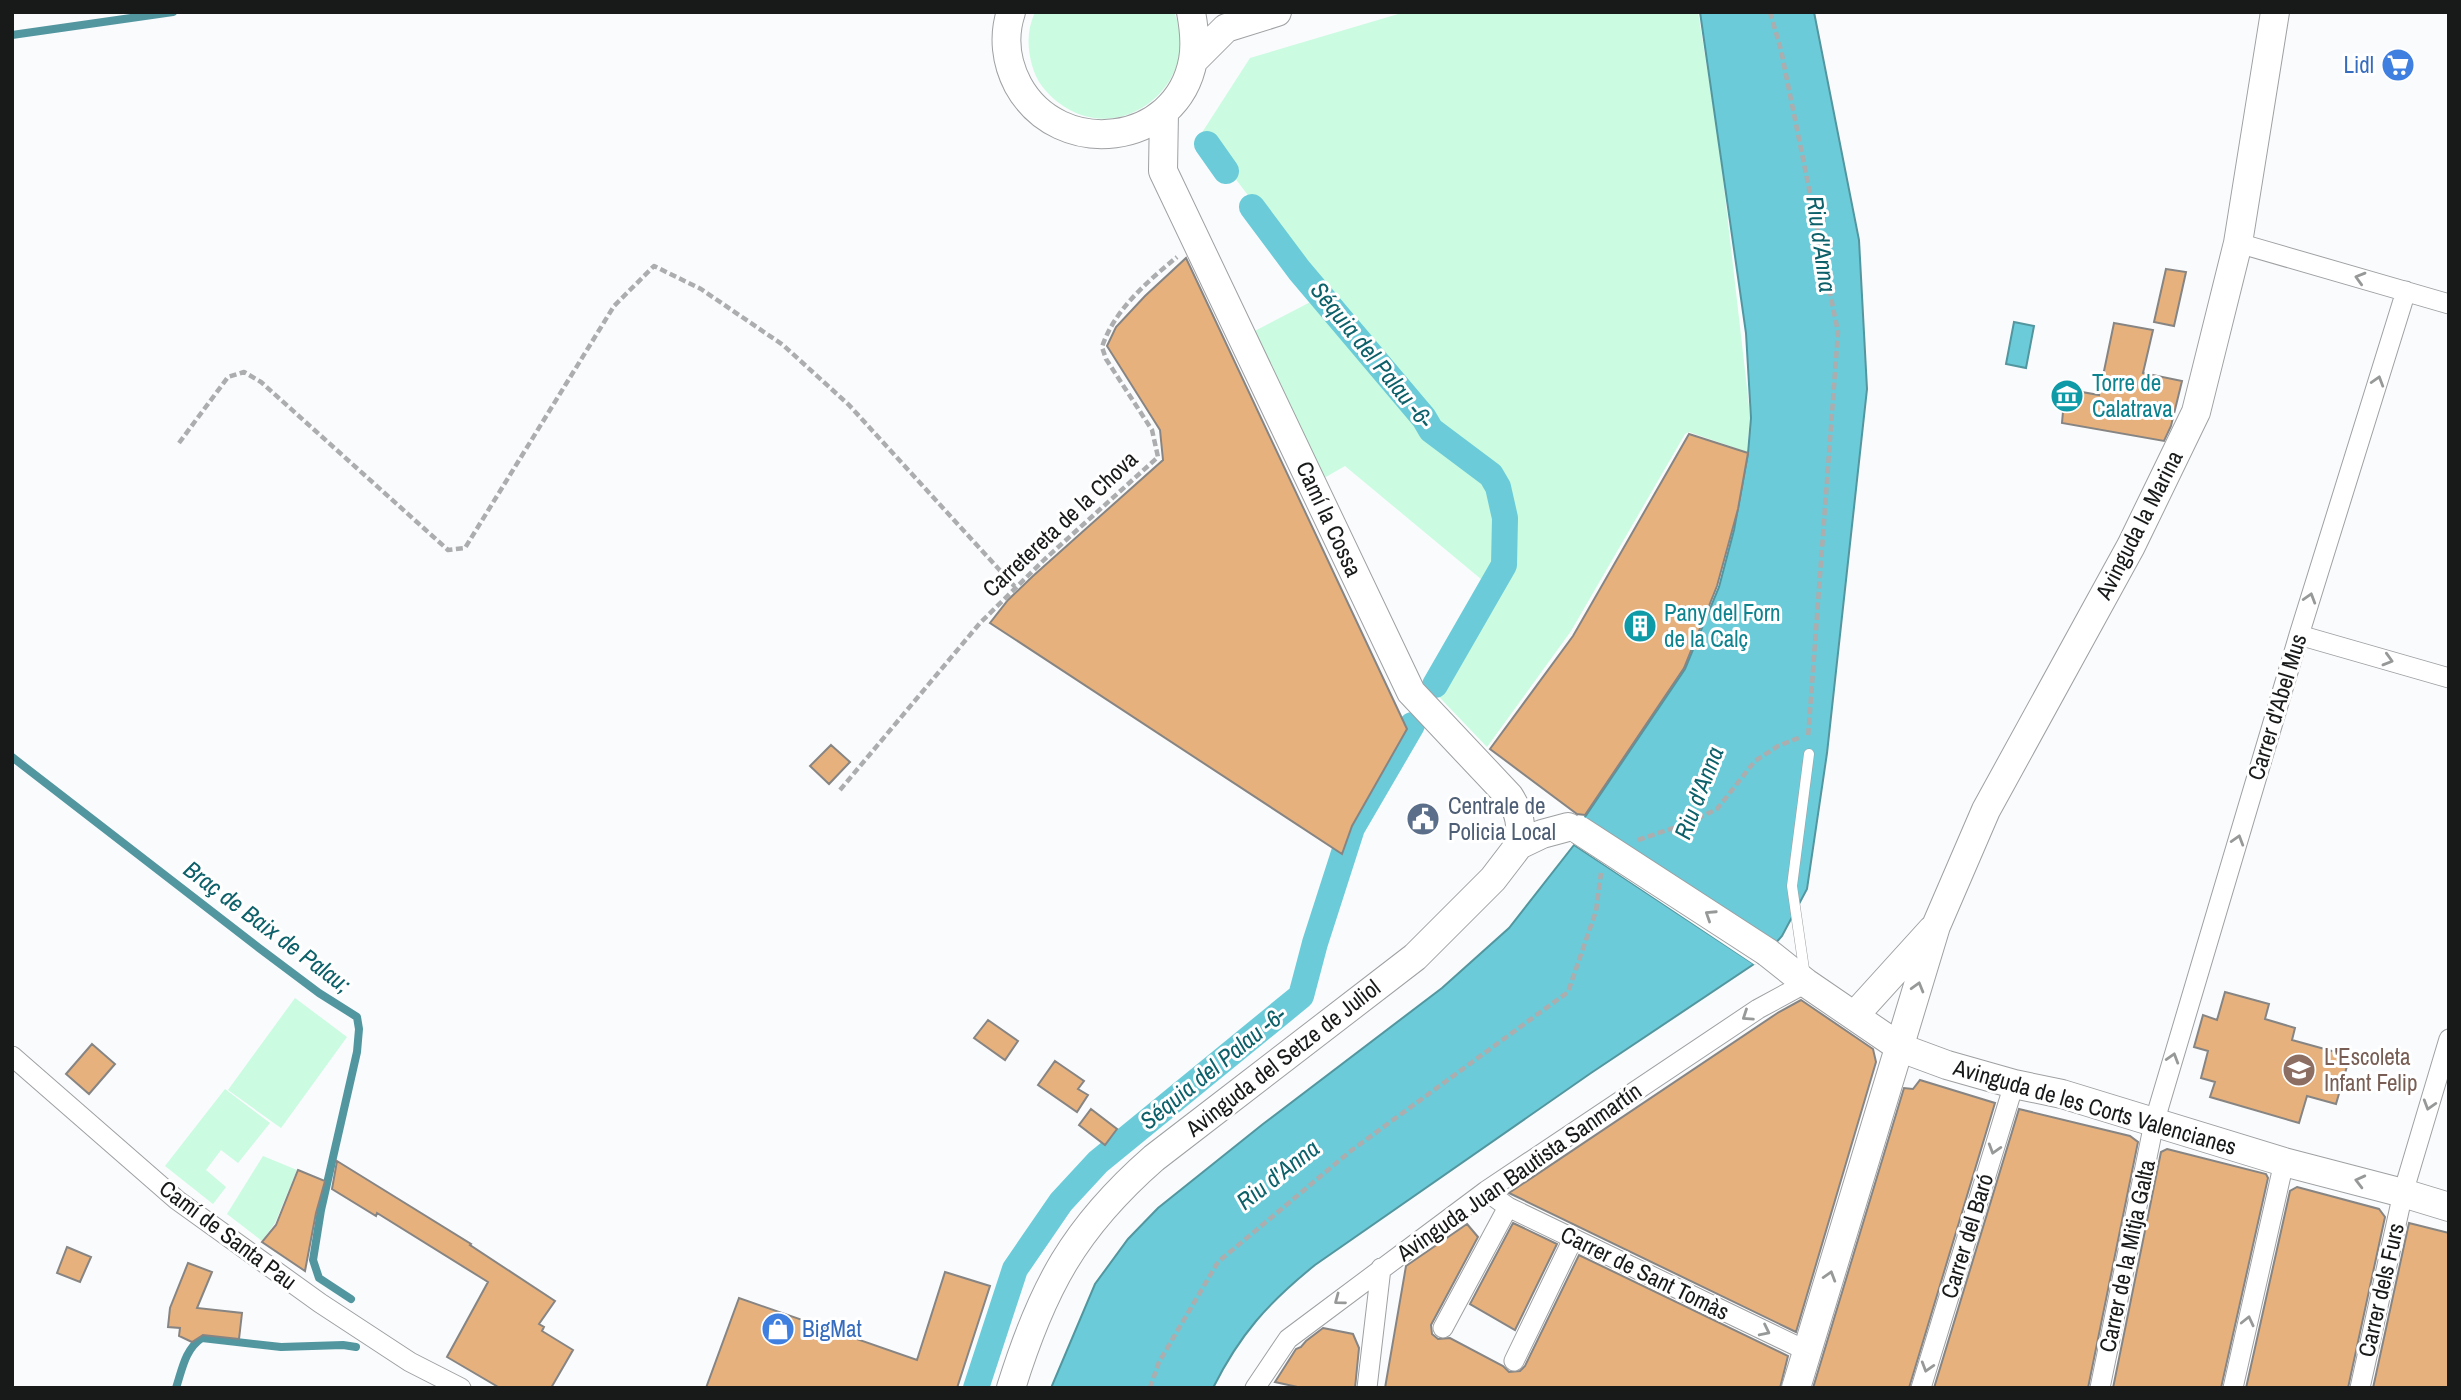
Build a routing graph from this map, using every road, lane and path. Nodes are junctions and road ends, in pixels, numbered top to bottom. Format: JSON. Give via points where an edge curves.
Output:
{"nodes":[{"id":1,"x":1011,"y":12,"type":"edge"},
{"id":2,"x":1191,"y":12,"type":"edge"},
{"id":3,"x":1277,"y":12,"type":"edge"},
{"id":4,"x":1770,"y":12,"type":"edge"},
{"id":5,"x":2275,"y":12,"type":"edge"},
{"id":6,"x":1193,"y":61,"type":"junction"},
{"id":7,"x":1164,"y":111,"type":"junction"},
{"id":8,"x":1116,"y":134,"type":"junction"},
{"id":9,"x":1163,"y":171,"type":"junction"},
{"id":10,"x":1197,"y":242,"type":"junction"},
{"id":11,"x":2238,"y":243,"type":"junction"},
{"id":12,"x":2406,"y":291,"type":"junction"},
{"id":13,"x":2449,"y":304,"type":"edge"},
{"id":14,"x":179,"y":443,"type":"dead end"},
{"id":15,"x":1016,"y":588,"type":"junction"},
{"id":16,"x":2299,"y":635,"type":"junction"},
{"id":17,"x":2449,"y":678,"type":"edge"},
{"id":18,"x":1808,"y":735,"type":"junction"},
{"id":19,"x":1809,"y":754,"type":"joint"},
{"id":20,"x":840,"y":790,"type":"dead end"},
{"id":21,"x":1509,"y":796,"type":"junction"},
{"id":22,"x":1574,"y":828,"type":"junction"},
{"id":23,"x":1631,"y":842,"type":"dead end"},
{"id":24,"x":1519,"y":845,"type":"junction"},
{"id":25,"x":1608,"y":866,"type":"dead end"},
{"id":26,"x":1936,"y":926,"type":"junction"},
{"id":27,"x":1806,"y":983,"type":"junction"},
{"id":28,"x":1854,"y":1016,"type":"junction"},
{"id":29,"x":2449,"y":1039,"type":"edge"},
{"id":30,"x":1901,"y":1048,"type":"junction"},
{"id":31,"x":12,"y":1056,"type":"edge"},
{"id":32,"x":2014,"y":1084,"type":"junction"},
{"id":33,"x":2154,"y":1123,"type":"junction"},
{"id":34,"x":2284,"y":1162,"type":"junction"},
{"id":35,"x":1486,"y":1191,"type":"junction"},
{"id":36,"x":2403,"y":1193,"type":"junction"},
{"id":37,"x":1508,"y":1207,"type":"junction"},
{"id":38,"x":2449,"y":1207,"type":"edge"},
{"id":39,"x":1573,"y":1239,"type":"junction"},
{"id":40,"x":1381,"y":1268,"type":"junction"},
{"id":41,"x":1443,"y":1328,"type":"dead end"},
{"id":42,"x":1807,"y":1351,"type":"junction"},
{"id":43,"x":1514,"y":1361,"type":"dead end"},
{"id":44,"x":461,"y":1388,"type":"edge"},
{"id":45,"x":1011,"y":1388,"type":"edge"},
{"id":46,"x":1150,"y":1388,"type":"edge"},
{"id":47,"x":1255,"y":1388,"type":"edge"},
{"id":48,"x":1367,"y":1388,"type":"edge"},
{"id":49,"x":1796,"y":1388,"type":"edge"},
{"id":50,"x":1921,"y":1388,"type":"edge"},
{"id":51,"x":2100,"y":1388,"type":"edge"},
{"id":52,"x":2234,"y":1388,"type":"edge"},
{"id":53,"x":2360,"y":1388,"type":"edge"}],
"edges":[{"from":1,"to":8,"type":"street","via":[[1006,49],[1025,97],[1043,116],[1065,128],[1090,135]]},
{"from":2,"to":6,"type":"street"},
{"from":3,"to":6,"type":"street","via":[[1226,27]]},
{"from":4,"to":18,"type":"path","via":[[1838,332]]},
{"from":5,"to":11,"type":"street","name":"Avinguda la Marina"},
{"from":6,"to":7,"type":"street","via":[[1177,97]]},
{"from":7,"to":8,"type":"street","via":[[1133,130]]},
{"from":7,"to":9,"type":"street","name":"Camí la Cossa"},
{"from":8,"to":9,"type":"street","name":"Camí la Cossa"},
{"from":9,"to":10,"type":"street","name":"Camí la Cossa"},
{"from":10,"to":15,"type":"path","name":"Carretereta de la Chova","via":[[1152,278],[1111,324],[1102,347],[1152,430],[1158,457]]},
{"from":10,"to":21,"type":"street","name":"Camí la Cossa","via":[[1412,692]]},
{"from":12,"to":11,"type":"street","one_way":true},
{"from":11,"to":26,"type":"street","name":"Avinguda la Marina","via":[[2196,412],[2131,547],[1986,810]]},
{"from":12,"to":13,"type":"street"},
{"from":16,"to":12,"type":"street","name":"Carrer d'Abel Mus","one_way":true},
{"from":14,"to":15,"type":"path","via":[[228,377],[244,372],[261,382],[449,550],[465,548],[614,306],[654,266],[701,289],[783,345],[849,405]]},
{"from":15,"to":20,"type":"path","name":"Carretereta de la Chova","via":[[980,623]]},
{"from":16,"to":17,"type":"street","one_way":true},
{"from":33,"to":16,"type":"street","name":"Carrer d'Abel Mus","one_way":true},
{"from":18,"to":19,"type":"path"},
{"from":18,"to":23,"type":"path","via":[[1755,761],[1717,809],[1688,824]]},
{"from":19,"to":27,"type":"lane","via":[[1791,886]]},
{"from":21,"to":22,"type":"street"},
{"from":21,"to":24,"type":"street","name":"Camí la Cossa","via":[[1518,810]]},
{"from":22,"to":24,"type":"street","via":[[1542,834]]},
{"from":27,"to":22,"type":"street","name":"Avinguda de les Corts Valencianes","one_way":true,"bridge":true},
{"from":24,"to":45,"type":"street","name":"Avinguda del Setze de Juliol","via":[[1493,879],[1415,957],[1123,1185],[1091,1220],[1057,1270],[1027,1337]]},
{"from":25,"to":46,"type":"path","via":[[1600,874],[1597,911],[1568,992],[1352,1150],[1218,1262],[1159,1362]]},
{"from":26,"to":28,"type":"street"},
{"from":30,"to":26,"type":"street","one_way":true},
{"from":27,"to":28,"type":"street","name":"Avinguda de les Corts Valencianes"},
{"from":27,"to":35,"type":"street","name":"Avinguda Juan Bautista Sanmartín","one_way":true,"via":[[1758,1009]]},
{"from":28,"to":30,"type":"street","name":"Avinguda de les Corts Valencianes"},
{"from":29,"to":36,"type":"street","name":"Carrer dels Furs","one_way":true},
{"from":30,"to":32,"type":"street","name":"Avinguda de les Corts Valencianes"},
{"from":42,"to":30,"type":"street","one_way":true},
{"from":31,"to":44,"type":"street","name":"Camí de Santa Pau","via":[[188,1208],[320,1303],[410,1362]]},
{"from":32,"to":33,"type":"street","name":"Avinguda de les Corts Valencianes"},
{"from":32,"to":50,"type":"street","name":"Carrer del Baró","one_way":true},
{"from":33,"to":34,"type":"street","name":"Avinguda de les Corts Valencianes"},
{"from":33,"to":51,"type":"street","name":"Carrer de la Mitja Galta"},
{"from":36,"to":34,"type":"street","name":"Avinguda de les Corts Valencianes","one_way":true},
{"from":52,"to":34,"type":"street","one_way":true},
{"from":35,"to":37,"type":"street","name":"Carrer de Sant Tomàs"},
{"from":35,"to":40,"type":"street","name":"Avinguda Juan Bautista Sanmartín"},
{"from":36,"to":38,"type":"street","name":"Avinguda de les Corts Valencianes"},
{"from":36,"to":53,"type":"street","name":"Carrer dels Furs"},
{"from":37,"to":39,"type":"street","name":"Carrer de Sant Tomàs"},
{"from":37,"to":41,"type":"street"},
{"from":39,"to":42,"type":"street","name":"Carrer de Sant Tomàs","one_way":true},
{"from":39,"to":43,"type":"street"},
{"from":40,"to":47,"type":"street","name":"Avinguda Juan Bautista Sanmartín","one_way":true,"via":[[1288,1339]]},
{"from":40,"to":48,"type":"street"},
{"from":42,"to":49,"type":"street"}]}
